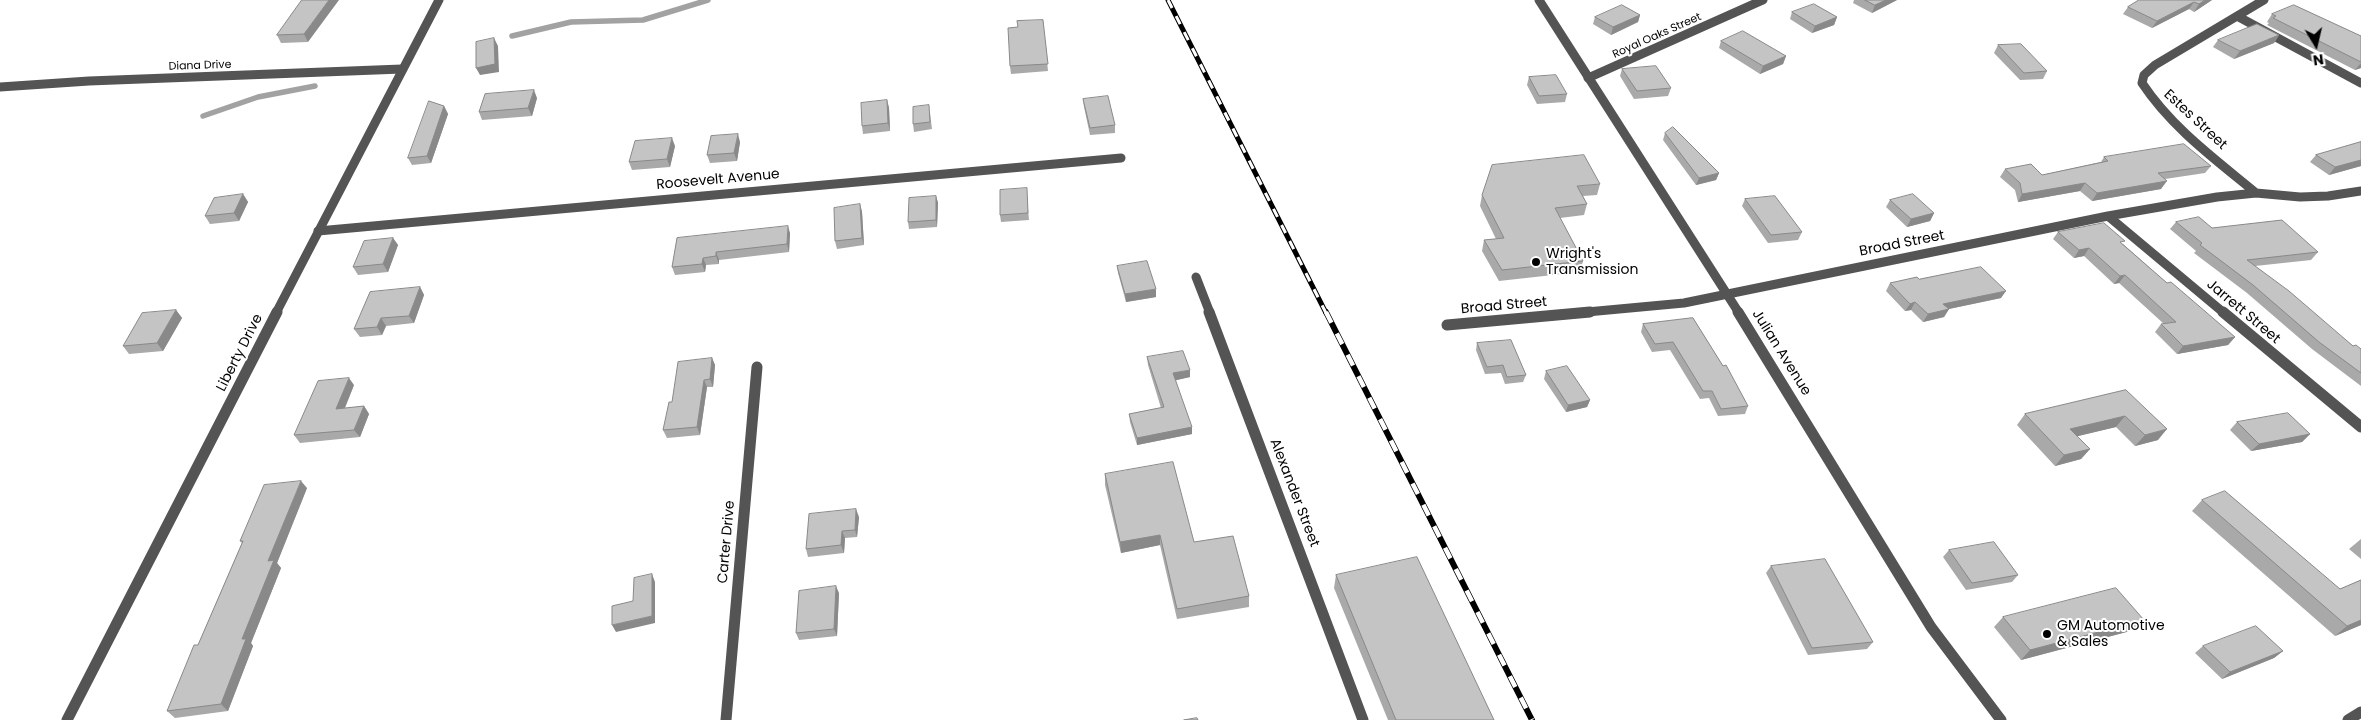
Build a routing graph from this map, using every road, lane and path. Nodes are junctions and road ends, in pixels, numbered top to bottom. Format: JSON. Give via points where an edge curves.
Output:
{"nodes":[{"id":1,"x":440,"y":0,"type":"edge"},
{"id":2,"x":1539,"y":0,"type":"edge"},
{"id":3,"x":1763,"y":0,"type":"edge"},
{"id":4,"x":2264,"y":0,"type":"edge"},
{"id":5,"x":2237,"y":16,"type":"junction"},
{"id":6,"x":402,"y":69,"type":"junction"},
{"id":7,"x":1588,"y":78,"type":"junction"},
{"id":8,"x":2361,"y":83,"type":"edge"},
{"id":9,"x":0,"y":87,"type":"edge"},
{"id":10,"x":1121,"y":158,"type":"dead end"},
{"id":11,"x":2361,"y":191,"type":"edge"},
{"id":12,"x":2256,"y":193,"type":"junction"},
{"id":13,"x":2108,"y":216,"type":"junction"},
{"id":14,"x":318,"y":231,"type":"junction"},
{"id":15,"x":1196,"y":277,"type":"dead end"},
{"id":16,"x":1727,"y":293,"type":"junction"},
{"id":17,"x":1448,"y":325,"type":"dead end"},
{"id":18,"x":757,"y":368,"type":"dead end"},
{"id":19,"x":2361,"y":427,"type":"edge"},
{"id":20,"x":2361,"y":712,"type":"edge"},
{"id":21,"x":67,"y":720,"type":"edge"},
{"id":22,"x":726,"y":720,"type":"edge"},
{"id":23,"x":1363,"y":720,"type":"edge"},
{"id":24,"x":2001,"y":720,"type":"edge"},
{"id":25,"x":2348,"y":720,"type":"edge"}],
"edges":[{"from":1,"to":6,"type":"street","name":"Liberty Drive"},
{"from":2,"to":7,"type":"street","name":"Julian Avenue"},
{"from":3,"to":7,"type":"street","name":"Royal Oaks Street"},
{"from":4,"to":5,"type":"street","name":"Estes Street"},
{"from":5,"to":8,"type":"street"},
{"from":5,"to":12,"type":"street","name":"Estes Street","via":[[2155,65],[2144,75],[2142,83],[2150,97],[2186,132]]},
{"from":6,"to":9,"type":"street","name":"Diana Drive"},
{"from":6,"to":14,"type":"street","name":"Liberty Drive"},
{"from":7,"to":16,"type":"street","name":"Julian Avenue"},
{"from":10,"to":14,"type":"street","name":"Roosevelt Avenue"},
{"from":11,"to":12,"type":"street","name":"Broad Street","via":[[2318,196]]},
{"from":12,"to":13,"type":"street","name":"Broad Street"},
{"from":13,"to":16,"type":"street","name":"Broad Street"},
{"from":13,"to":19,"type":"street","name":"Jarrett Street"},
{"from":14,"to":21,"type":"street","name":"Liberty Drive"},
{"from":15,"to":23,"type":"street","name":"Alexander Street"},
{"from":16,"to":17,"type":"street","name":"Broad Street","via":[[1684,303]]},
{"from":16,"to":24,"type":"street","name":"Julian Avenue","via":[[1931,627]]},
{"from":18,"to":22,"type":"street","name":"Carter Drive"},
{"from":20,"to":25,"type":"street"}]}
